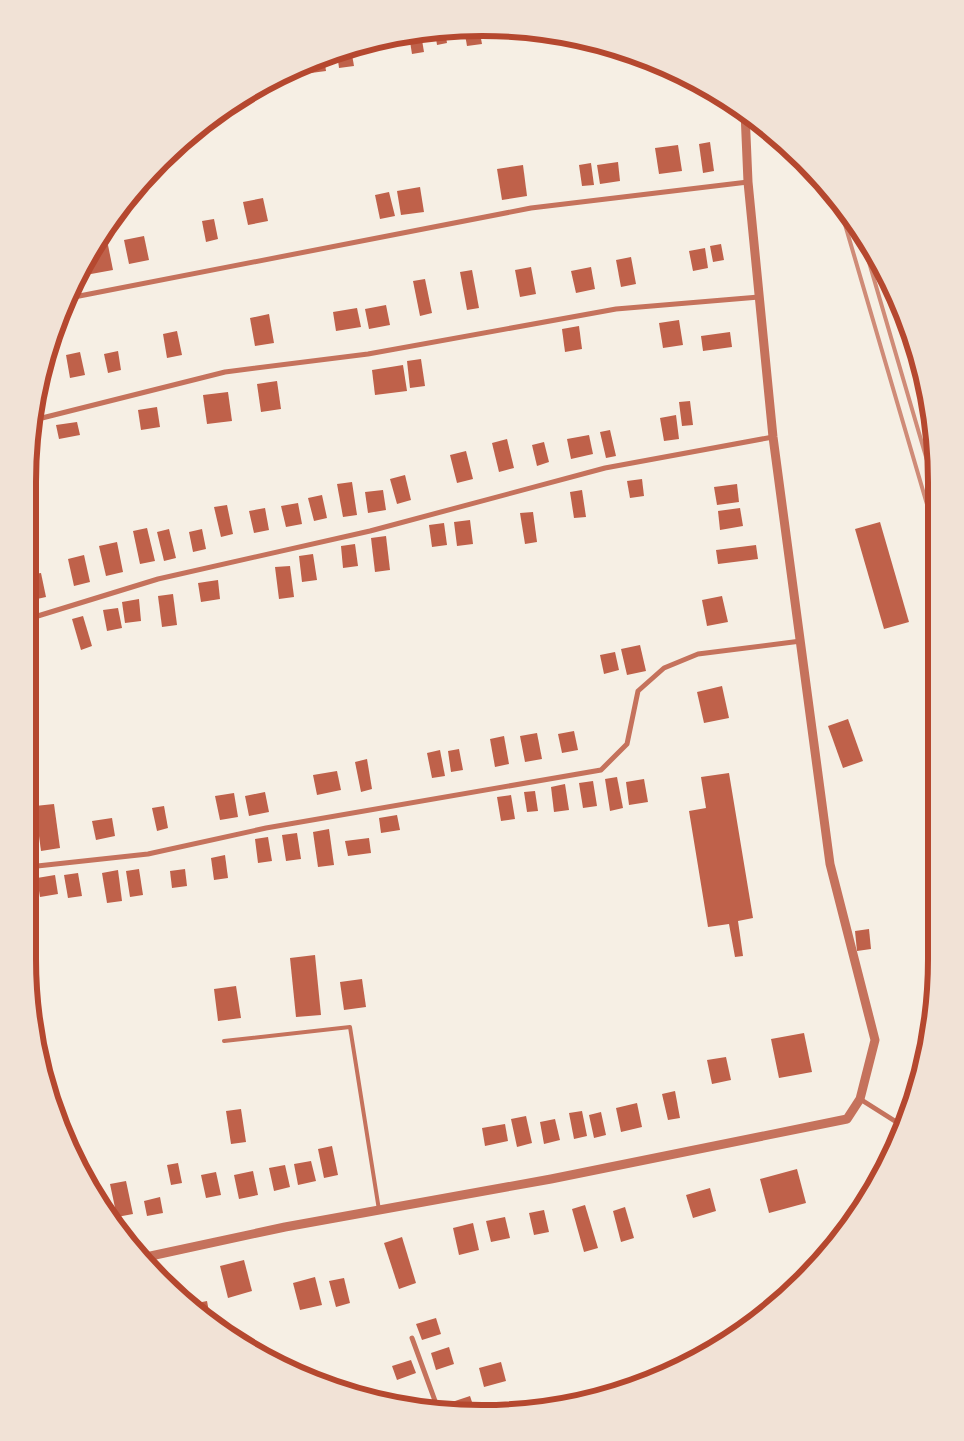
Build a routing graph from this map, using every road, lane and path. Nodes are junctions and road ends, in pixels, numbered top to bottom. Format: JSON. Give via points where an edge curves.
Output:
{"nodes":[{"id":1,"x":745,"y":122,"type":"edge"},
{"id":2,"x":748,"y":182,"type":"junction"},
{"id":3,"x":77,"y":296,"type":"edge"},
{"id":4,"x":759,"y":297,"type":"junction"},
{"id":5,"x":41,"y":418,"type":"edge"},
{"id":6,"x":773,"y":437,"type":"junction"},
{"id":7,"x":36,"y":617,"type":"edge"},
{"id":8,"x":801,"y":641,"type":"junction"},
{"id":9,"x":36,"y":866,"type":"edge"},
{"id":10,"x":224,"y":1040,"type":"dead end"},
{"id":11,"x":860,"y":1099,"type":"junction"},
{"id":12,"x":897,"y":1122,"type":"edge"},
{"id":13,"x":379,"y":1210,"type":"junction"},
{"id":14,"x":149,"y":1255,"type":"edge"},
{"id":15,"x":412,"y":1338,"type":"dead end"},
{"id":16,"x":436,"y":1402,"type":"edge"}],
"edges":[{"from":1,"to":2,"type":"street"},
{"from":2,"to":3,"type":"street","via":[[531,208]]},
{"from":2,"to":4,"type":"street"},
{"from":4,"to":5,"type":"street","via":[[616,309],[368,354],[225,372]]},
{"from":4,"to":6,"type":"street"},
{"from":6,"to":7,"type":"street","via":[[605,468],[370,531],[158,579]]},
{"from":6,"to":8,"type":"street"},
{"from":8,"to":9,"type":"street","via":[[698,654],[664,668],[638,691],[627,744],[601,770],[266,828],[148,854]]},
{"from":8,"to":11,"type":"street","via":[[830,864],[876,1040]]},
{"from":10,"to":13,"type":"lane","via":[[350,1027]]},
{"from":11,"to":12,"type":"street"},
{"from":11,"to":13,"type":"street","via":[[847,1119]]},
{"from":13,"to":14,"type":"street"},
{"from":15,"to":16,"type":"street"}]}
